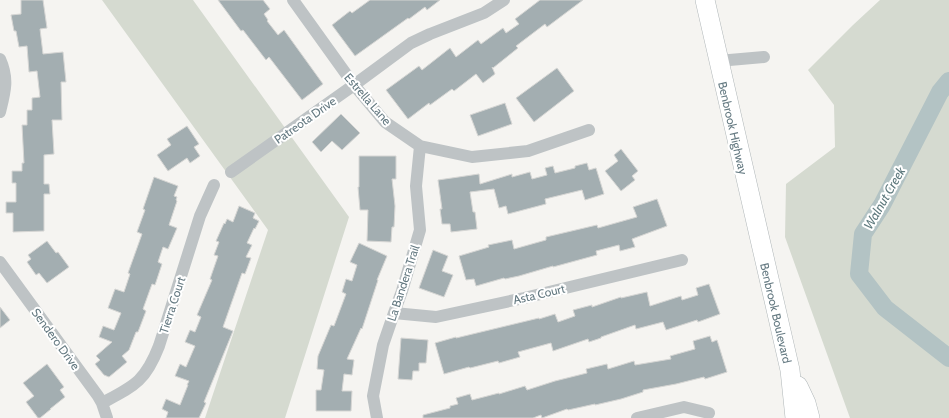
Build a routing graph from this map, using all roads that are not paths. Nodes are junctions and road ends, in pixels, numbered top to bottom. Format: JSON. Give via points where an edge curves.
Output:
{"nodes":[{"id":1,"x":293,"y":0,"type":"edge"},
{"id":2,"x":504,"y":0,"type":"edge"},
{"id":3,"x":705,"y":0,"type":"edge"},
{"id":4,"x":764,"y":57,"type":"dead end"},
{"id":5,"x":0,"y":59,"type":"edge"},
{"id":6,"x":718,"y":61,"type":"junction"},
{"id":7,"x":354,"y":85,"type":"junction"},
{"id":8,"x":0,"y":112,"type":"edge"},
{"id":9,"x":589,"y":130,"type":"dead end"},
{"id":10,"x":420,"y":146,"type":"junction"},
{"id":11,"x":231,"y":172,"type":"dead end"},
{"id":12,"x":214,"y":185,"type":"dead end"},
{"id":13,"x":763,"y":256,"type":"joint"},
{"id":14,"x":682,"y":260,"type":"dead end"},
{"id":15,"x":0,"y":262,"type":"edge"},
{"id":16,"x":394,"y":313,"type":"junction"},
{"id":17,"x":790,"y":370,"type":"junction"},
{"id":18,"x":102,"y":403,"type":"junction"},
{"id":19,"x":709,"y":413,"type":"dead end"},
{"id":20,"x":107,"y":418,"type":"edge"},
{"id":21,"x":377,"y":418,"type":"edge"},
{"id":22,"x":637,"y":418,"type":"edge"},
{"id":23,"x":795,"y":418,"type":"edge"},
{"id":24,"x":810,"y":418,"type":"edge"}],
"edges":[{"from":1,"to":7,"type":"street","name":"Estrella Lane"},
{"from":2,"to":7,"type":"street","name":"Patreota Drive","via":[[484,13],[416,40]]},
{"from":3,"to":6,"type":"main road","name":"Benbrook Highway"},
{"from":4,"to":6,"type":"street"},
{"from":5,"to":8,"type":"street","via":[[6,81]]},
{"from":6,"to":13,"type":"main road","name":"Benbrook Highway"},
{"from":7,"to":10,"type":"street","name":"Estrella Lane","via":[[385,122]]},
{"from":7,"to":11,"type":"street","name":"Patreota Drive"},
{"from":9,"to":10,"type":"street","name":"Estrella Lane","via":[[528,151],[472,157]]},
{"from":10,"to":16,"type":"street","name":"La Bandera Trail","via":[[416,186],[420,230]]},
{"from":12,"to":18,"type":"street","name":"Tierra Court","via":[[200,216],[159,346],[150,365],[134,385]]},
{"from":13,"to":17,"type":"main road","name":"Benbrook Boulevard"},
{"from":14,"to":16,"type":"street","name":"Asta Court","via":[[436,317]]},
{"from":15,"to":18,"type":"street","name":"Sendero Drive"},
{"from":16,"to":21,"type":"street","name":"La Bandera Trail","via":[[383,345],[372,396]]},
{"from":17,"to":23,"type":"main road","name":"Benbrook Boulevard"},
{"from":17,"to":24,"type":"main road","name":"Benbrook Boulevard","via":[[806,403]]},
{"from":18,"to":20,"type":"street","name":"Sendero Drive"},
{"from":19,"to":22,"type":"street","via":[[684,407]]}]}
